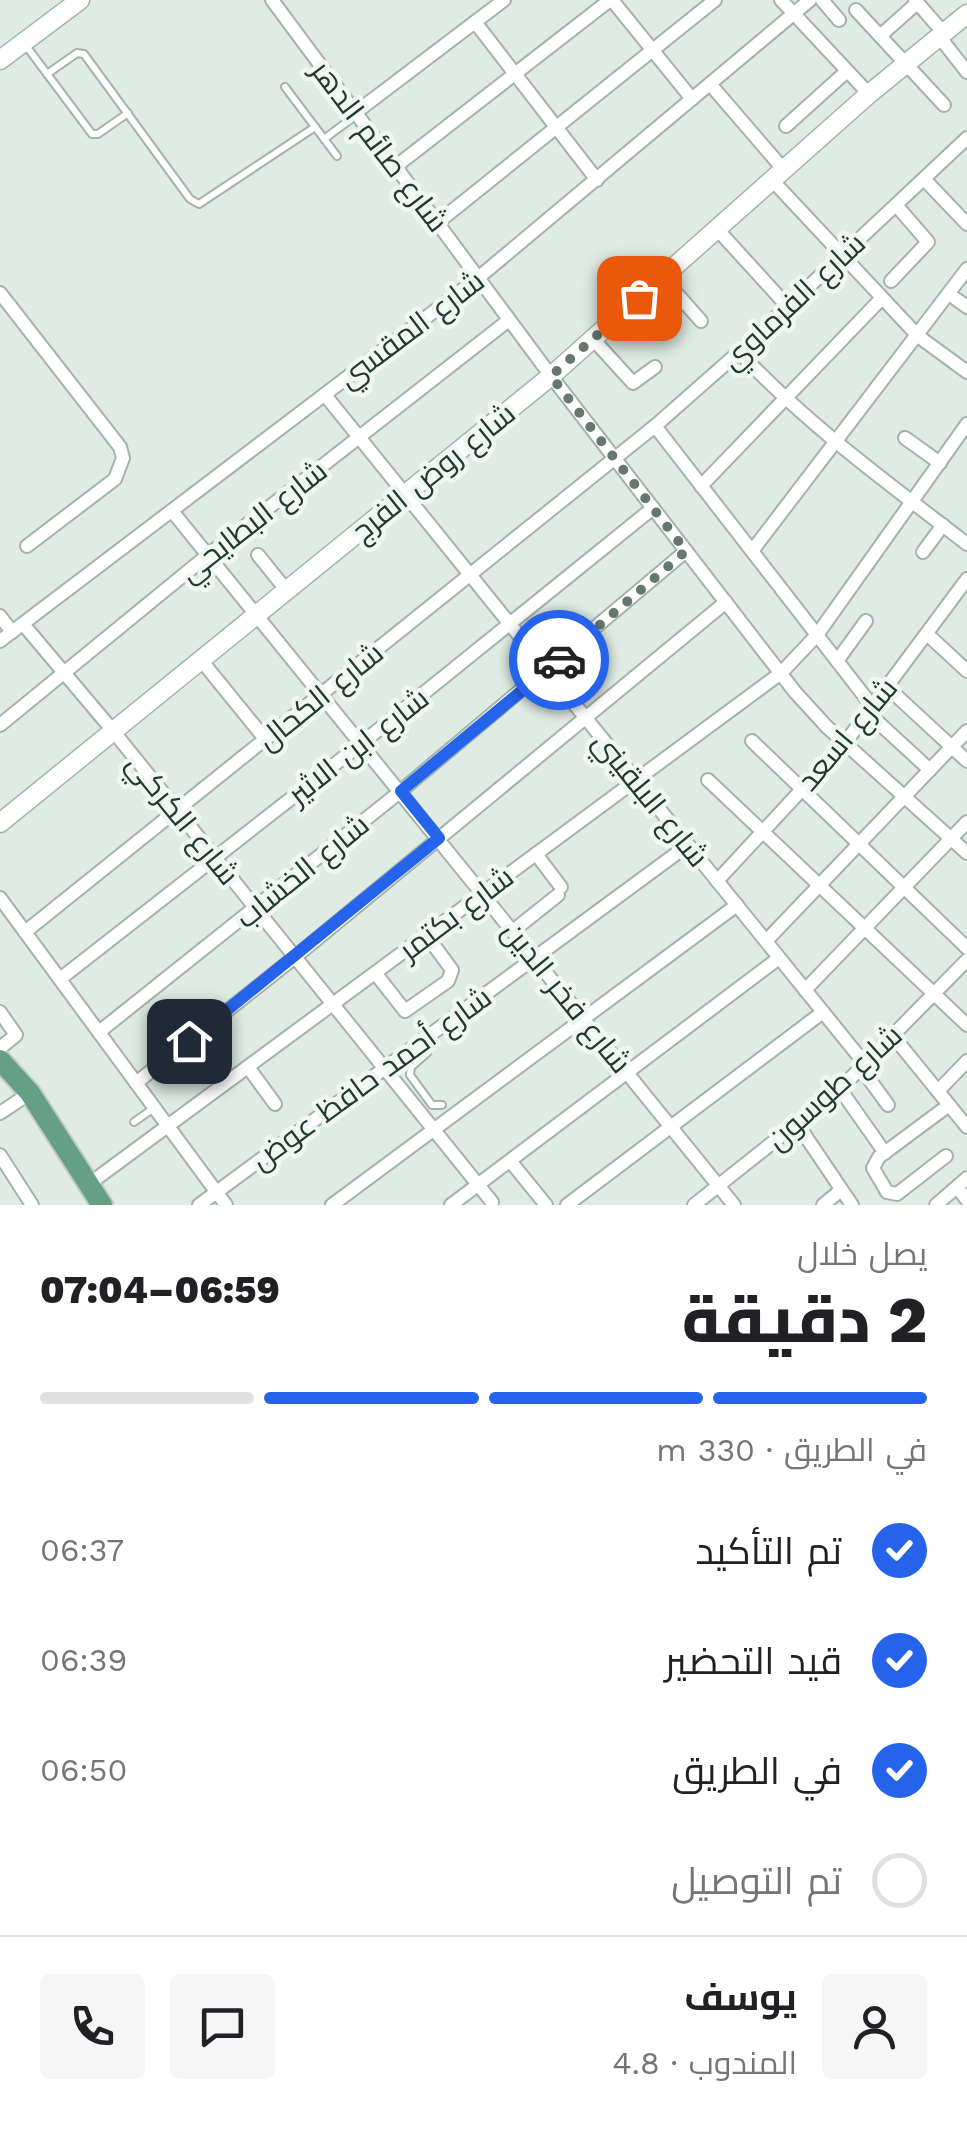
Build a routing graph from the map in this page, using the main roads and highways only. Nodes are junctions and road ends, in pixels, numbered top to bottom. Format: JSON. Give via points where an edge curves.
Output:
{"nodes":[{"id":1,"x":0,"y":1060,"type":"edge"},
{"id":2,"x":102,"y":1205,"type":"edge"}],
"edges":[{"from":1,"to":2,"type":"main road"}]}
